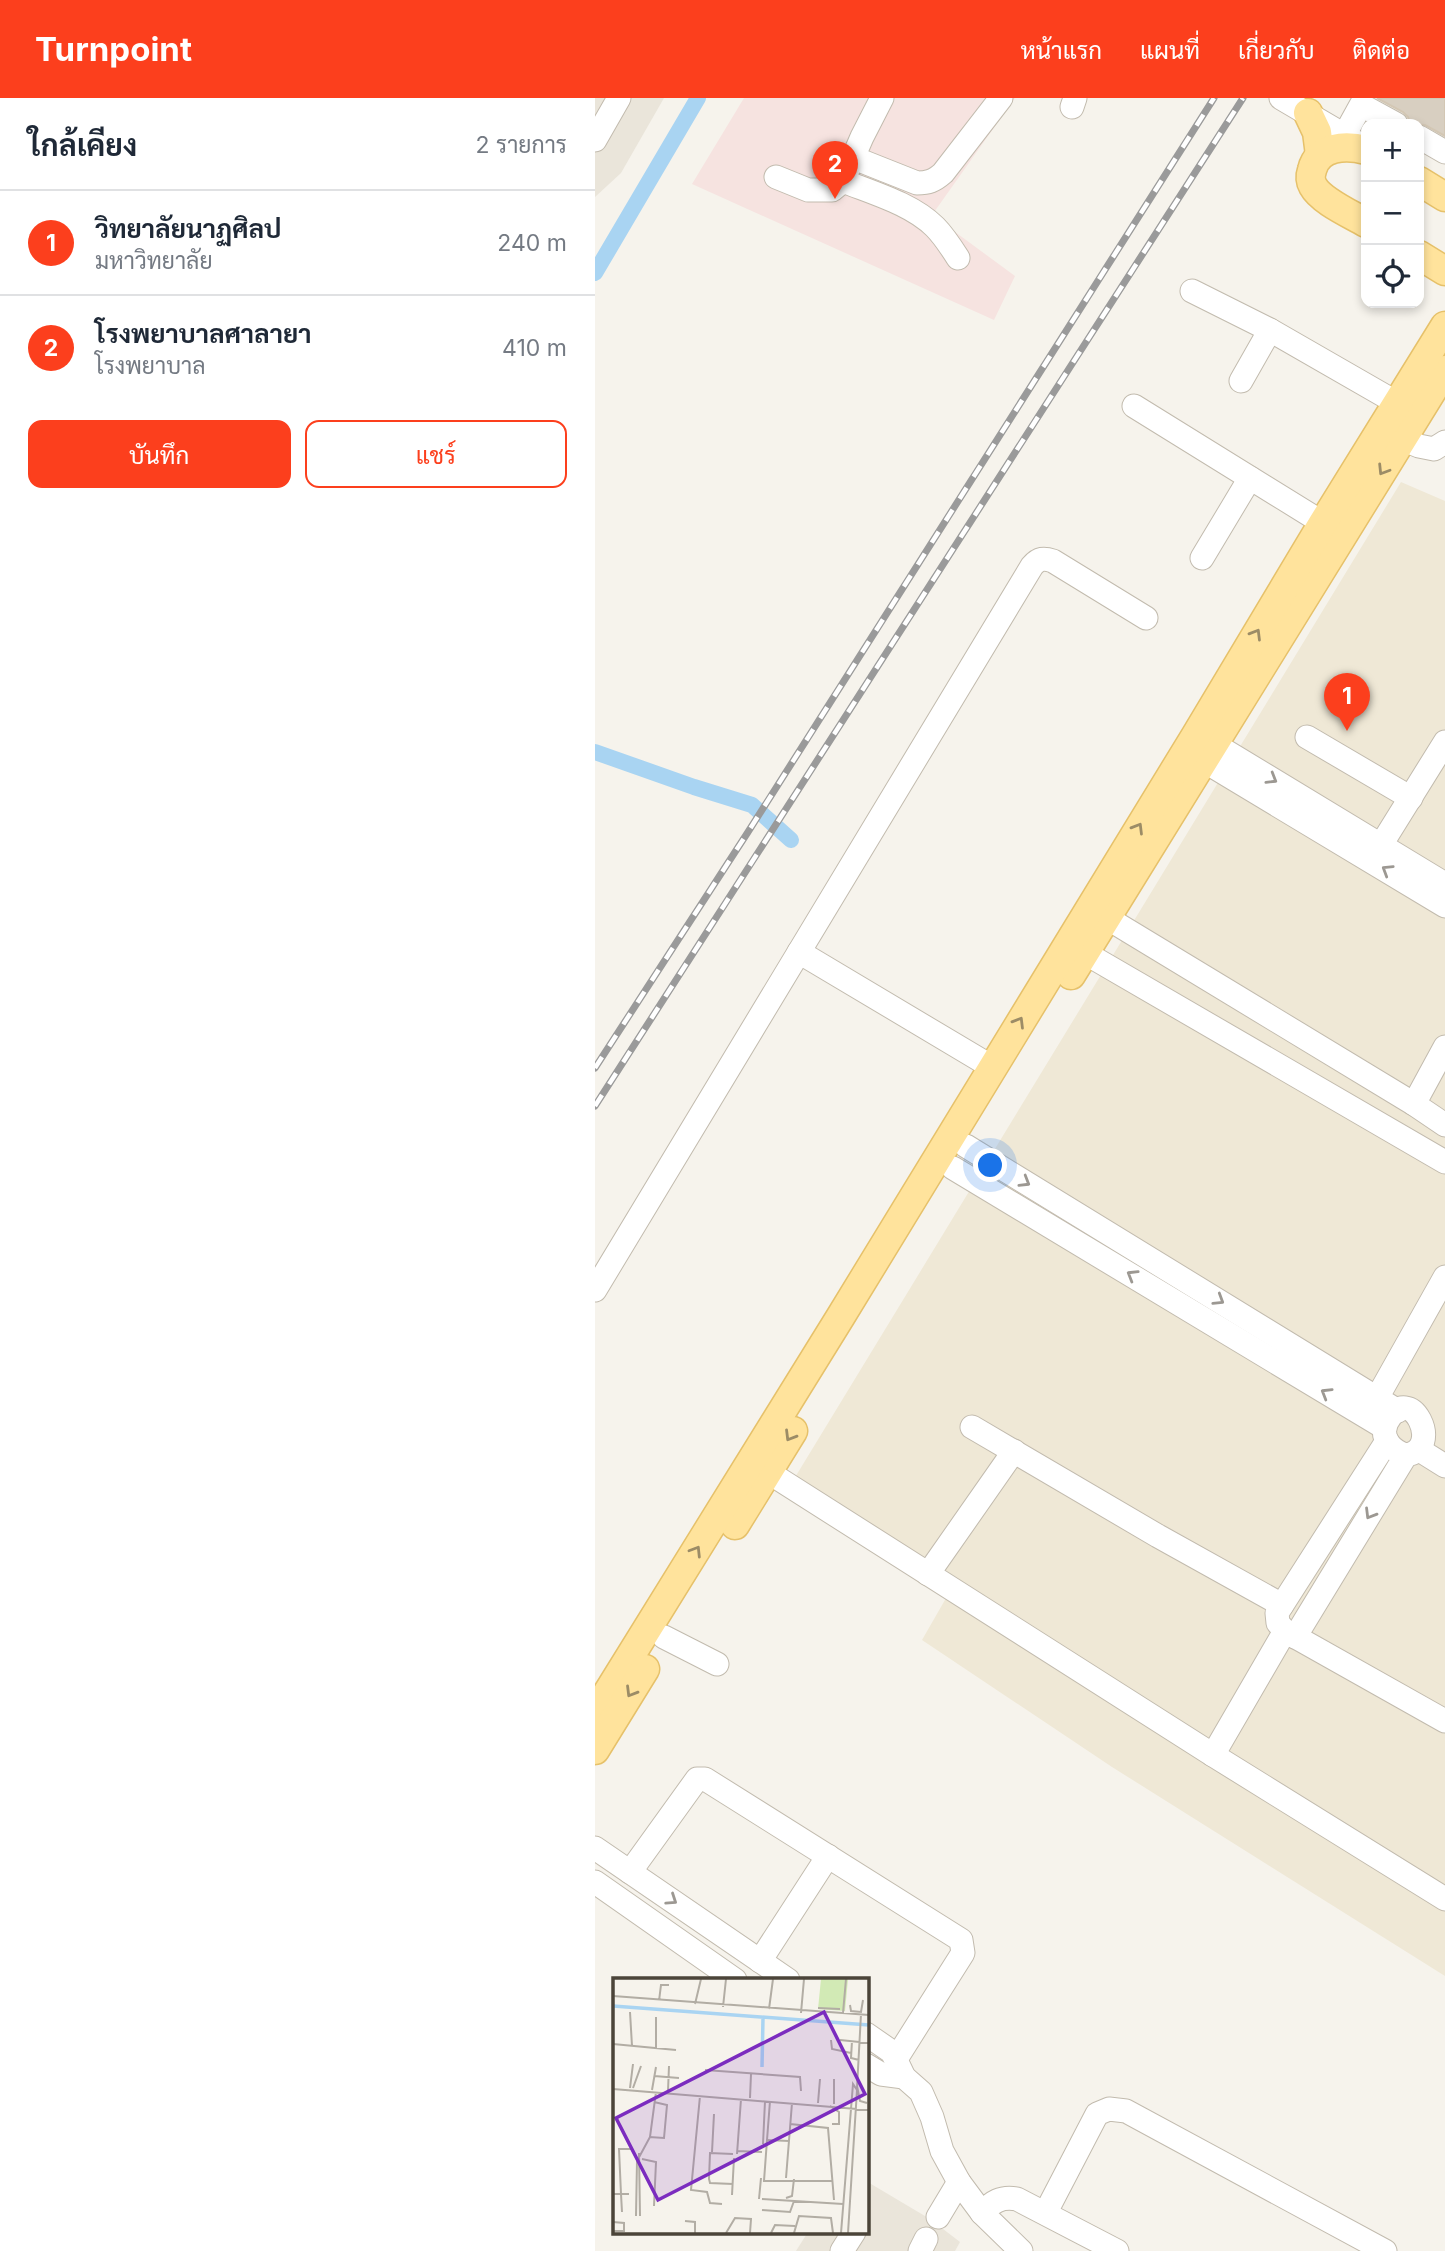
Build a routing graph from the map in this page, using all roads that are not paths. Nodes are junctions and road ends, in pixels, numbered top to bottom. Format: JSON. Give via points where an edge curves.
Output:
{"nodes":[{"id":1,"x":619,"y":98,"type":"edge"},
{"id":2,"x":882,"y":98,"type":"edge"},
{"id":3,"x":1001,"y":98,"type":"edge"},
{"id":4,"x":1281,"y":98,"type":"edge"},
{"id":5,"x":1355,"y":101,"type":"edge"},
{"id":6,"x":1308,"y":113,"type":"junction"},
{"id":7,"x":1386,"y":119,"type":"edge"},
{"id":8,"x":595,"y":140,"type":"edge"},
{"id":9,"x":1424,"y":140,"type":"edge"},
{"id":10,"x":1359,"y":144,"type":"edge"},
{"id":11,"x":1445,"y":152,"type":"edge"},
{"id":12,"x":1320,"y":155,"type":"junction"},
{"id":13,"x":854,"y":158,"type":"junction"},
{"id":14,"x":776,"y":177,"type":"dead end"},
{"id":15,"x":843,"y":181,"type":"junction"},
{"id":16,"x":1421,"y":182,"type":"edge"},
{"id":17,"x":917,"y":183,"type":"junction"},
{"id":18,"x":1445,"y":197,"type":"edge"},
{"id":19,"x":906,"y":208,"type":"junction"},
{"id":20,"x":1361,"y":220,"type":"edge"},
{"id":21,"x":958,"y":258,"type":"dead end"},
{"id":22,"x":1424,"y":258,"type":"edge"},
{"id":23,"x":1445,"y":271,"type":"edge"},
{"id":24,"x":1192,"y":291,"type":"dead end"},
{"id":25,"x":1445,"y":326,"type":"edge"},
{"id":26,"x":1270,"y":330,"type":"junction"},
{"id":27,"x":1445,"y":370,"type":"edge"},
{"id":28,"x":1241,"y":381,"type":"dead end"},
{"id":29,"x":1397,"y":403,"type":"junction"},
{"id":30,"x":1134,"y":406,"type":"dead end"},
{"id":31,"x":1402,"y":439,"type":"junction"},
{"id":32,"x":1445,"y":442,"type":"edge"},
{"id":33,"x":1250,"y":478,"type":"junction"},
{"id":34,"x":1322,"y":523,"type":"junction"},
{"id":35,"x":1202,"y":558,"type":"dead end"},
{"id":36,"x":1146,"y":618,"type":"dead end"},
{"id":37,"x":1307,"y":737,"type":"dead end"},
{"id":38,"x":1445,"y":742,"type":"edge"},
{"id":39,"x":1209,"y":743,"type":"junction"},
{"id":40,"x":1411,"y":797,"type":"junction"},
{"id":41,"x":1381,"y":845,"type":"junction"},
{"id":42,"x":1445,"y":884,"type":"edge"},
{"id":43,"x":1445,"y":906,"type":"edge"},
{"id":44,"x":1107,"y":918,"type":"junction"},
{"id":45,"x":799,"y":953,"type":"junction"},
{"id":46,"x":1085,"y":953,"type":"junction"},
{"id":47,"x":1445,"y":1047,"type":"edge"},
{"id":48,"x":992,"y":1066,"type":"junction"},
{"id":49,"x":1414,"y":1104,"type":"junction"},
{"id":50,"x":1445,"y":1125,"type":"edge"},
{"id":51,"x":951,"y":1152,"type":"junction"},
{"id":52,"x":1445,"y":1162,"type":"edge"},
{"id":53,"x":1445,"y":1277,"type":"edge"},
{"id":54,"x":595,"y":1290,"type":"edge"},
{"id":55,"x":1377,"y":1398,"type":"junction"},
{"id":56,"x":1390,"y":1426,"type":"junction"},
{"id":57,"x":972,"y":1427,"type":"dead end"},
{"id":58,"x":1426,"y":1449,"type":"edge"},
{"id":59,"x":1014,"y":1451,"type":"junction"},
{"id":60,"x":1445,"y":1466,"type":"edge"},
{"id":61,"x":768,"y":1472,"type":"junction"},
{"id":62,"x":928,"y":1574,"type":"junction"},
{"id":63,"x":1285,"y":1622,"type":"junction"},
{"id":64,"x":664,"y":1637,"type":"junction"},
{"id":65,"x":716,"y":1664,"type":"dead end"},
{"id":66,"x":595,"y":1713,"type":"edge"},
{"id":67,"x":1445,"y":1721,"type":"edge"},
{"id":68,"x":595,"y":1750,"type":"edge"},
{"id":69,"x":1213,"y":1755,"type":"junction"},
{"id":70,"x":595,"y":1848,"type":"edge"},
{"id":71,"x":828,"y":1856,"type":"junction"},
{"id":72,"x":630,"y":1872,"type":"junction"},
{"id":73,"x":595,"y":1882,"type":"edge"},
{"id":74,"x":1445,"y":1899,"type":"edge"},
{"id":75,"x":760,"y":1961,"type":"junction"},
{"id":76,"x":732,"y":1978,"type":"edge"},
{"id":77,"x":784,"y":1978,"type":"edge"},
{"id":78,"x":868,"y":2035,"type":"edge"},
{"id":79,"x":868,"y":2066,"type":"edge"},
{"id":80,"x":900,"y":2068,"type":"junction"},
{"id":81,"x":958,"y":2182,"type":"junction"},
{"id":82,"x":1046,"y":2212,"type":"junction"},
{"id":83,"x":982,"y":2213,"type":"junction"},
{"id":84,"x":938,"y":2217,"type":"dead end"},
{"id":85,"x":853,"y":2234,"type":"edge"},
{"id":86,"x":842,"y":2251,"type":"edge"},
{"id":87,"x":1021,"y":2251,"type":"edge"},
{"id":88,"x":1117,"y":2251,"type":"edge"},
{"id":89,"x":1385,"y":2251,"type":"edge"}],
"edges":[{"from":1,"to":8,"type":"street"},
{"from":2,"to":13,"type":"street"},
{"from":3,"to":17,"type":"street","via":[[943,173],[935,180]]},
{"from":4,"to":6,"type":"street"},
{"from":5,"to":7,"type":"street"},
{"from":5,"to":10,"type":"street"},
{"from":6,"to":10,"type":"street"},
{"from":6,"to":12,"type":"main road"},
{"from":9,"to":11,"type":"street"},
{"from":10,"to":12,"type":"main road"},
{"from":12,"to":20,"type":"main road","via":[[1311,171],[1314,188]]},
{"from":13,"to":15,"type":"street"},
{"from":13,"to":17,"type":"street"},
{"from":14,"to":15,"type":"street","via":[[808,190],[832,190]]},
{"from":15,"to":19,"type":"street"},
{"from":16,"to":18,"type":"main road"},
{"from":17,"to":19,"type":"street"},
{"from":19,"to":21,"type":"street","via":[[933,224]]},
{"from":22,"to":23,"type":"main road"},
{"from":24,"to":26,"type":"street"},
{"from":25,"to":29,"type":"main road"},
{"from":26,"to":28,"type":"street"},
{"from":26,"to":29,"type":"street"},
{"from":27,"to":31,"type":"main road"},
{"from":29,"to":34,"type":"main road"},
{"from":30,"to":33,"type":"street"},
{"from":31,"to":32,"type":"street","via":[[1434,449]]},
{"from":31,"to":39,"type":"main road","one_way":true},
{"from":33,"to":34,"type":"street"},
{"from":33,"to":35,"type":"street"},
{"from":39,"to":34,"type":"main road","one_way":true},
{"from":36,"to":45,"type":"street","via":[[1053,561],[1037,560]]},
{"from":37,"to":40,"type":"street"},
{"from":38,"to":40,"type":"street"},
{"from":39,"to":41,"type":"street","one_way":true},
{"from":43,"to":39,"type":"street","one_way":true},
{"from":39,"to":44,"type":"main road"},
{"from":48,"to":39,"type":"main road","one_way":true},
{"from":40,"to":41,"type":"street"},
{"from":41,"to":42,"type":"street"},
{"from":44,"to":46,"type":"main road"},
{"from":44,"to":49,"type":"street"},
{"from":45,"to":48,"type":"street"},
{"from":45,"to":54,"type":"street"},
{"from":46,"to":51,"type":"main road"},
{"from":46,"to":52,"type":"street"},
{"from":47,"to":49,"type":"street"},
{"from":48,"to":51,"type":"main road"},
{"from":49,"to":50,"type":"street"},
{"from":51,"to":55,"type":"street","one_way":true},
{"from":56,"to":51,"type":"street","one_way":true},
{"from":51,"to":61,"type":"main road","one_way":true},
{"from":66,"to":51,"type":"main road","one_way":true,"via":[[841,1316]]},
{"from":53,"to":55,"type":"street"},
{"from":55,"to":56,"type":"street"},
{"from":56,"to":58,"type":"street","via":[[1392,1449]]},
{"from":56,"to":58,"type":"street","via":[[1406,1409],[1421,1412],[1430,1424]]},
{"from":56,"to":63,"type":"street"},
{"from":57,"to":59,"type":"street"},
{"from":58,"to":60,"type":"street"},
{"from":58,"to":63,"type":"street","one_way":true},
{"from":59,"to":62,"type":"street"},
{"from":59,"to":63,"type":"street"},
{"from":61,"to":62,"type":"street"},
{"from":61,"to":64,"type":"main road"},
{"from":62,"to":69,"type":"street"},
{"from":63,"to":67,"type":"street"},
{"from":63,"to":69,"type":"street"},
{"from":64,"to":65,"type":"street"},
{"from":64,"to":68,"type":"main road","one_way":true},
{"from":69,"to":74,"type":"street"},
{"from":70,"to":72,"type":"street"},
{"from":71,"to":72,"type":"street","via":[[705,1779],[697,1779]]},
{"from":71,"to":75,"type":"street"},
{"from":71,"to":80,"type":"street","via":[[963,1945]]},
{"from":72,"to":75,"type":"street","one_way":true},
{"from":73,"to":76,"type":"street"},
{"from":75,"to":77,"type":"street"},
{"from":78,"to":80,"type":"street","via":[[893,2052]]},
{"from":79,"to":80,"type":"street","via":[[881,2074]]},
{"from":80,"to":81,"type":"street","via":[[921,2092]]},
{"from":81,"to":83,"type":"street"},
{"from":81,"to":84,"type":"street"},
{"from":82,"to":83,"type":"street","via":[[1006,2197]]},
{"from":82,"to":88,"type":"street"},
{"from":82,"to":89,"type":"street","via":[[1097,2114],[1109,2109],[1126,2111]]},
{"from":83,"to":87,"type":"street"},
{"from":85,"to":86,"type":"street"}]}
